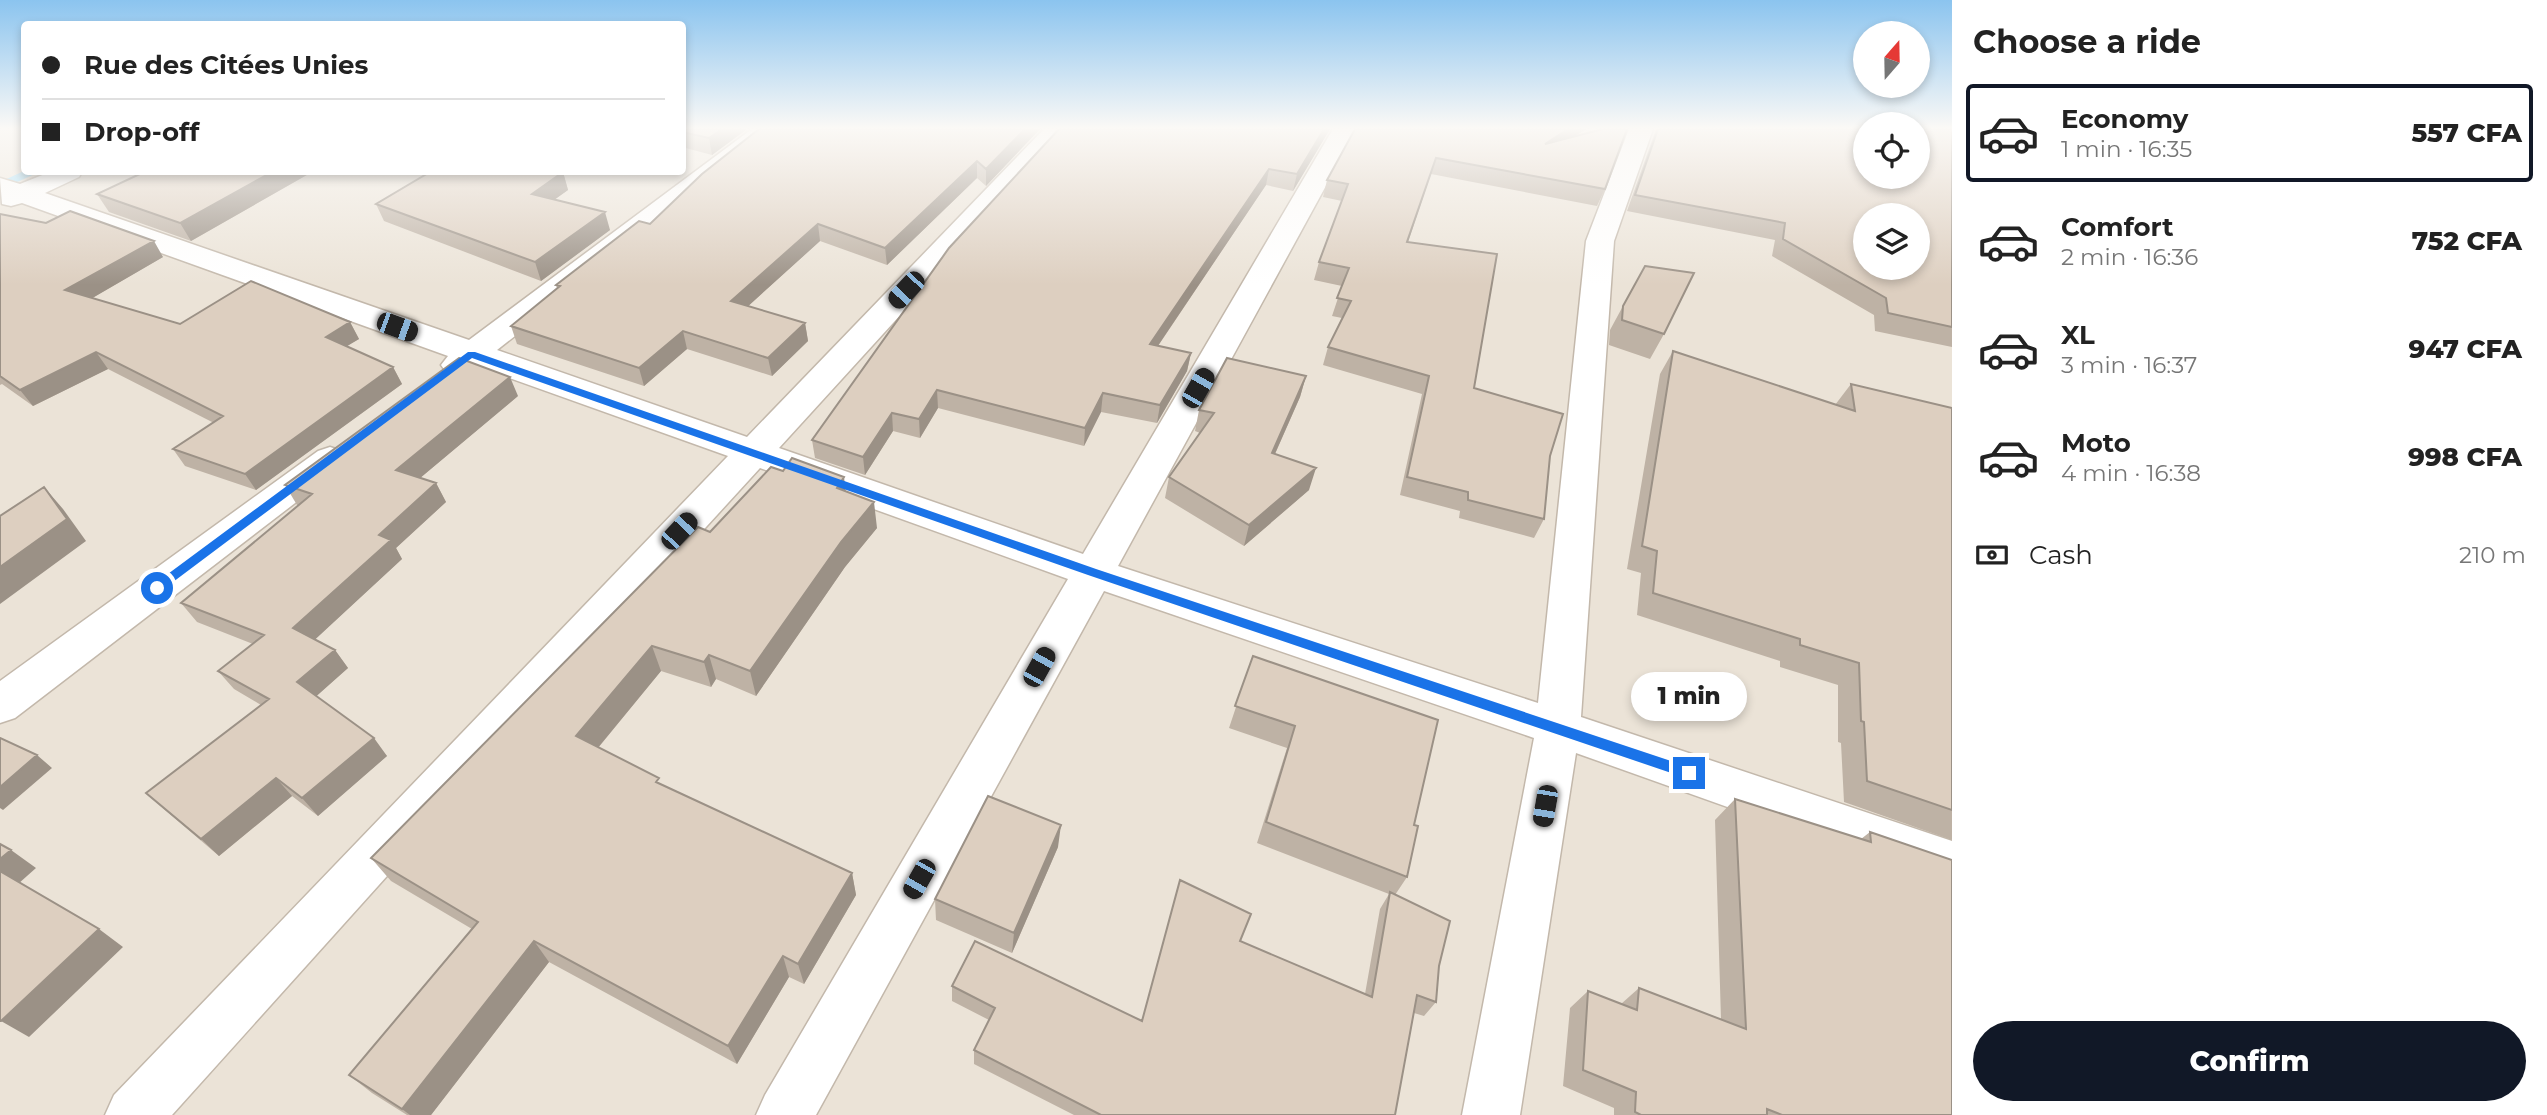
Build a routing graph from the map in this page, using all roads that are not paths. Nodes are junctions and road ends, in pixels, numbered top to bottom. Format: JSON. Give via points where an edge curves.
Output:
{"nodes":[{"id":1,"x":43,"y":181,"type":"edge"},
{"id":2,"x":699,"y":181,"type":"edge"},
{"id":3,"x":1009,"y":181,"type":"edge"},
{"id":4,"x":1315,"y":181,"type":"edge"},
{"id":5,"x":1622,"y":181,"type":"edge"},
{"id":6,"x":8,"y":193,"type":"edge"},
{"id":7,"x":471,"y":354,"type":"junction"},
{"id":8,"x":426,"y":387,"type":"edge"},
{"id":9,"x":359,"y":438,"type":"edge"},
{"id":10,"x":754,"y":451,"type":"junction"},
{"id":11,"x":1092,"y":572,"type":"junction"},
{"id":12,"x":0,"y":705,"type":"edge"},
{"id":13,"x":1558,"y":728,"type":"junction"},
{"id":14,"x":1952,"y":864,"type":"edge"},
{"id":15,"x":134,"y":1115,"type":"edge"},
{"id":16,"x":785,"y":1115,"type":"edge"},
{"id":17,"x":1491,"y":1115,"type":"edge"}],
"edges":[{"from":1,"to":6,"type":"street"},
{"from":2,"to":7,"type":"street"},
{"from":3,"to":10,"type":"street"},
{"from":4,"to":11,"type":"street"},
{"from":5,"to":13,"type":"street","via":[[1600,242]]},
{"from":6,"to":7,"type":"street"},
{"from":7,"to":8,"type":"street"},
{"from":7,"to":10,"type":"street"},
{"from":9,"to":12,"type":"street"},
{"from":10,"to":11,"type":"street"},
{"from":10,"to":15,"type":"street"},
{"from":11,"to":13,"type":"street"},
{"from":11,"to":16,"type":"street"},
{"from":13,"to":14,"type":"street"},
{"from":13,"to":17,"type":"street"}]}
